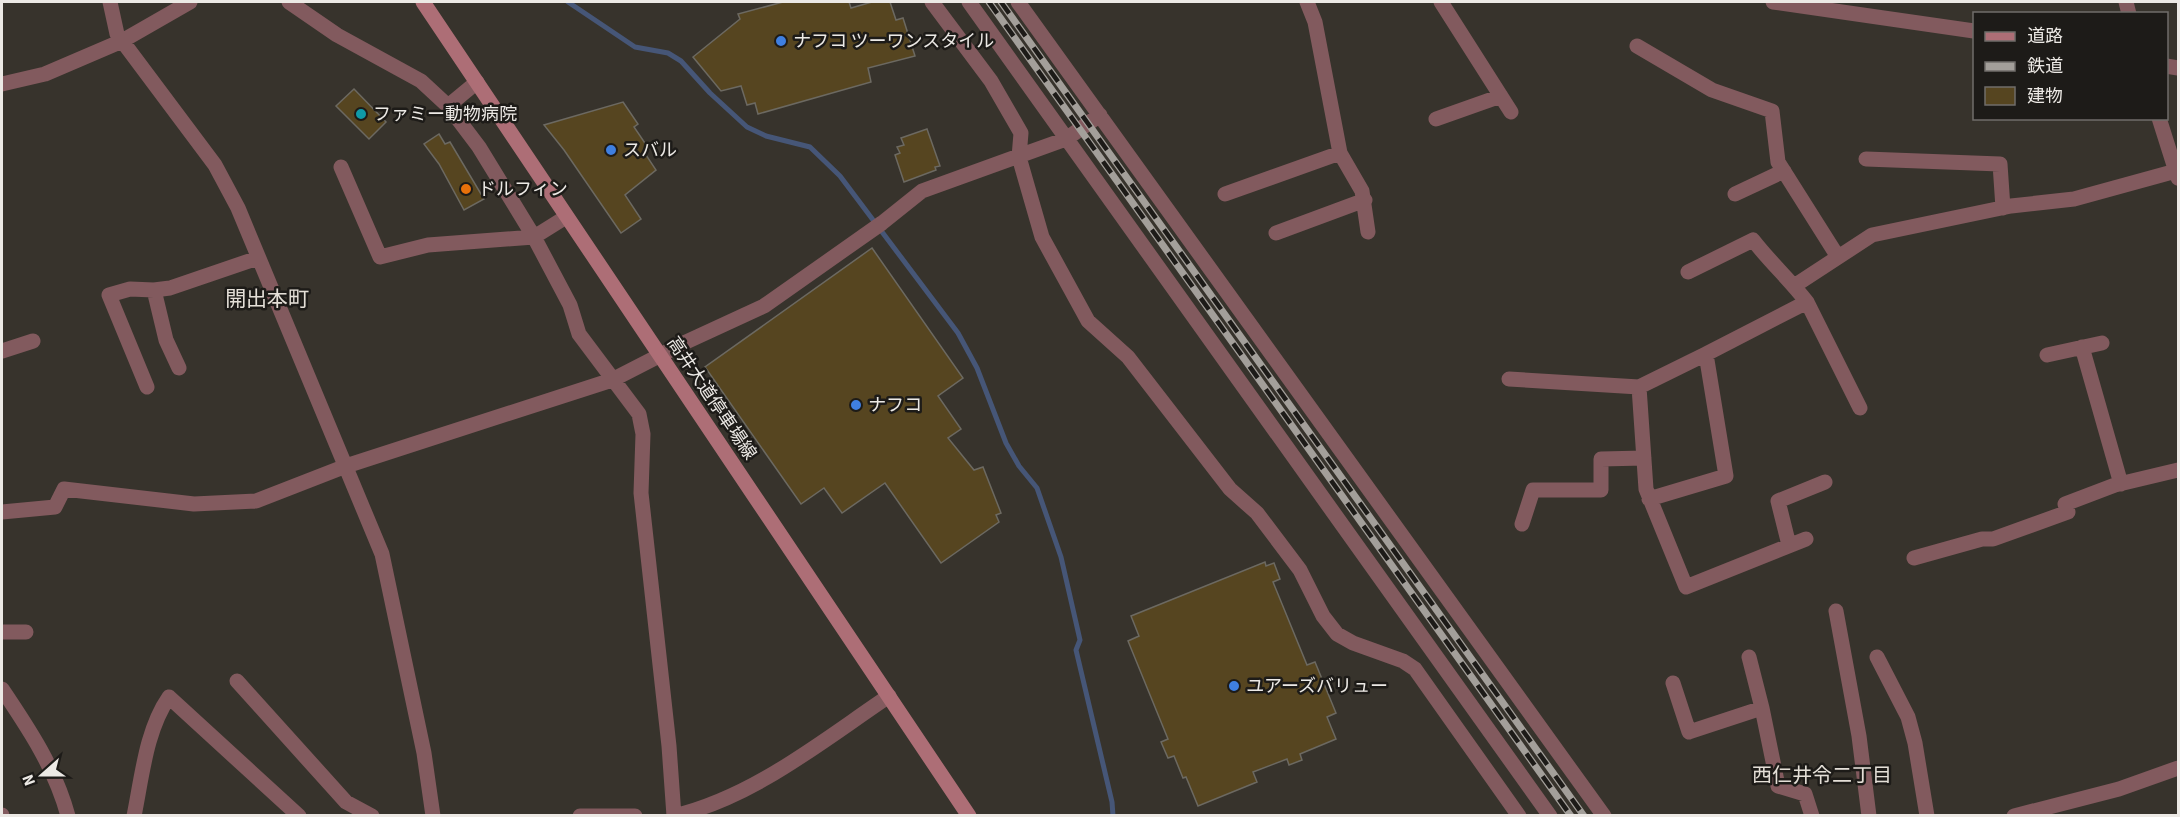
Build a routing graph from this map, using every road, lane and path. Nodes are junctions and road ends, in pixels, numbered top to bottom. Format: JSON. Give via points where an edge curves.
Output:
{"nodes":[{"id":1,"x":110,"y":2,"type":"edge"},
{"id":2,"x":190,"y":2,"type":"edge"},
{"id":3,"x":289,"y":2,"type":"edge"},
{"id":4,"x":423,"y":2,"type":"edge"},
{"id":5,"x":933,"y":2,"type":"edge"},
{"id":6,"x":969,"y":2,"type":"edge"},
{"id":7,"x":1018,"y":2,"type":"edge"},
{"id":8,"x":1307,"y":2,"type":"edge"},
{"id":9,"x":1441,"y":2,"type":"edge"},
{"id":10,"x":1773,"y":2,"type":"edge"},
{"id":11,"x":1973,"y":31,"type":"edge"},
{"id":12,"x":122,"y":41,"type":"junction"},
{"id":13,"x":1637,"y":46,"type":"dead end"},
{"id":14,"x":477,"y":82,"type":"junction"},
{"id":15,"x":2,"y":84,"type":"edge"},
{"id":16,"x":1501,"y":96,"type":"junction"},
{"id":17,"x":448,"y":106,"type":"junction"},
{"id":18,"x":1511,"y":112,"type":"dead end"},
{"id":19,"x":1100,"y":115,"type":"junction"},
{"id":20,"x":1436,"y":119,"type":"dead end"},
{"id":21,"x":2161,"y":120,"type":"edge"},
{"id":22,"x":1066,"y":139,"type":"junction"},
{"id":23,"x":1340,"y":153,"type":"junction"},
{"id":24,"x":1019,"y":157,"type":"junction"},
{"id":25,"x":1866,"y":159,"type":"dead end"},
{"id":26,"x":341,"y":167,"type":"dead end"},
{"id":27,"x":1784,"y":171,"type":"junction"},
{"id":28,"x":2177,"y":174,"type":"edge"},
{"id":29,"x":1225,"y":194,"type":"dead end"},
{"id":30,"x":1735,"y":194,"type":"dead end"},
{"id":31,"x":1365,"y":200,"type":"junction"},
{"id":32,"x":2003,"y":208,"type":"junction"},
{"id":33,"x":566,"y":217,"type":"junction"},
{"id":34,"x":1368,"y":232,"type":"dead end"},
{"id":35,"x":1276,"y":233,"type":"dead end"},
{"id":36,"x":534,"y":237,"type":"junction"},
{"id":37,"x":1838,"y":257,"type":"junction"},
{"id":38,"x":258,"y":258,"type":"junction"},
{"id":39,"x":1688,"y":272,"type":"dead end"},
{"id":40,"x":1794,"y":286,"type":"junction"},
{"id":41,"x":154,"y":290,"type":"junction"},
{"id":42,"x":1807,"y":302,"type":"junction"},
{"id":43,"x":33,"y":341,"type":"dead end"},
{"id":44,"x":2102,"y":343,"type":"dead end"},
{"id":45,"x":2082,"y":347,"type":"junction"},
{"id":46,"x":2,"y":351,"type":"edge"},
{"id":47,"x":1706,"y":354,"type":"junction"},
{"id":48,"x":2047,"y":355,"type":"dead end"},
{"id":49,"x":661,"y":356,"type":"junction"},
{"id":50,"x":179,"y":368,"type":"dead end"},
{"id":51,"x":1509,"y":379,"type":"dead end"},
{"id":52,"x":612,"y":380,"type":"junction"},
{"id":53,"x":147,"y":387,"type":"dead end"},
{"id":54,"x":1639,"y":387,"type":"junction"},
{"id":55,"x":1860,"y":408,"type":"dead end"},
{"id":56,"x":1644,"y":458,"type":"junction"},
{"id":57,"x":346,"y":466,"type":"junction"},
{"id":58,"x":2178,"y":470,"type":"edge"},
{"id":59,"x":1824,"y":482,"type":"dead end"},
{"id":60,"x":2121,"y":484,"type":"junction"},
{"id":61,"x":1649,"y":499,"type":"junction"},
{"id":62,"x":2,"y":512,"type":"edge"},
{"id":63,"x":1522,"y":524,"type":"dead end"},
{"id":64,"x":1806,"y":539,"type":"dead end"},
{"id":65,"x":1789,"y":546,"type":"junction"},
{"id":66,"x":1914,"y":558,"type":"dead end"},
{"id":67,"x":1836,"y":611,"type":"dead end"},
{"id":68,"x":2,"y":632,"type":"edge"},
{"id":69,"x":26,"y":632,"type":"dead end"},
{"id":70,"x":1749,"y":657,"type":"dead end"},
{"id":71,"x":1877,"y":657,"type":"dead end"},
{"id":72,"x":237,"y":681,"type":"dead end"},
{"id":73,"x":1673,"y":683,"type":"dead end"},
{"id":74,"x":2,"y":689,"type":"edge"},
{"id":75,"x":889,"y":696,"type":"junction"},
{"id":76,"x":1762,"y":708,"type":"junction"},
{"id":77,"x":2178,"y":768,"type":"edge"},
{"id":78,"x":68,"y":816,"type":"edge"},
{"id":79,"x":134,"y":816,"type":"edge"},
{"id":80,"x":299,"y":816,"type":"edge"},
{"id":81,"x":372,"y":816,"type":"edge"},
{"id":82,"x":433,"y":816,"type":"edge"},
{"id":83,"x":580,"y":816,"type":"edge"},
{"id":84,"x":635,"y":816,"type":"edge"},
{"id":85,"x":969,"y":816,"type":"edge"},
{"id":86,"x":1519,"y":816,"type":"edge"},
{"id":87,"x":1550,"y":816,"type":"edge"},
{"id":88,"x":1605,"y":816,"type":"edge"},
{"id":89,"x":1812,"y":816,"type":"edge"},
{"id":90,"x":1869,"y":816,"type":"edge"},
{"id":91,"x":1928,"y":816,"type":"edge"},
{"id":92,"x":2014,"y":816,"type":"edge"}],
"edges":[{"from":1,"to":12,"type":"street"},
{"from":2,"to":12,"type":"street"},
{"from":3,"to":17,"type":"street","via":[[337,35],[421,81]]},
{"from":4,"to":14,"type":"main road","name":"高井大道停車場線"},
{"from":5,"to":24,"type":"street","via":[[991,81],[1021,133]]},
{"from":6,"to":22,"type":"street"},
{"from":7,"to":19,"type":"street"},
{"from":8,"to":23,"type":"street","via":[[1315,22]]},
{"from":9,"to":16,"type":"street"},
{"from":10,"to":11,"type":"street"},
{"from":12,"to":15,"type":"street","via":[[45,74]]},
{"from":12,"to":38,"type":"street","via":[[215,165]]},
{"from":13,"to":27,"type":"street","via":[[1712,90],[1772,111],[1778,162]]},
{"from":14,"to":17,"type":"street"},
{"from":14,"to":33,"type":"main road","name":"高井大道停車場線"},
{"from":16,"to":18,"type":"street"},
{"from":16,"to":20,"type":"street"},
{"from":17,"to":36,"type":"street","via":[[479,147]]},
{"from":19,"to":22,"type":"street"},
{"from":19,"to":88,"type":"street"},
{"from":21,"to":28,"type":"street"},
{"from":22,"to":24,"type":"street"},
{"from":22,"to":87,"type":"street"},
{"from":23,"to":29,"type":"street"},
{"from":23,"to":31,"type":"street"},
{"from":24,"to":49,"type":"street","via":[[922,191],[764,306]]},
{"from":24,"to":86,"type":"street","via":[[1042,237],[1088,321],[1128,357],[1230,489],[1257,513],[1300,570],[1323,616],[1337,634],[1415,669]]},
{"from":25,"to":32,"type":"street","via":[[2000,164]]},
{"from":26,"to":36,"type":"street","via":[[380,257],[428,245]]},
{"from":27,"to":30,"type":"street"},
{"from":27,"to":37,"type":"street"},
{"from":28,"to":32,"type":"street","via":[[2074,199]]},
{"from":31,"to":34,"type":"street"},
{"from":31,"to":35,"type":"street"},
{"from":32,"to":37,"type":"street","via":[[1872,235]]},
{"from":33,"to":36,"type":"street"},
{"from":33,"to":49,"type":"main road","name":"高井大道停車場線"},
{"from":36,"to":52,"type":"street","via":[[570,305],[579,334]]},
{"from":37,"to":40,"type":"street"},
{"from":38,"to":41,"type":"street"},
{"from":38,"to":57,"type":"street"},
{"from":39,"to":40,"type":"street","via":[[1753,240]]},
{"from":40,"to":42,"type":"street"},
{"from":41,"to":50,"type":"street","via":[[166,340]]},
{"from":41,"to":53,"type":"street","via":[[130,289],[109,295]]},
{"from":42,"to":47,"type":"street"},
{"from":42,"to":55,"type":"street"},
{"from":43,"to":46,"type":"street"},
{"from":44,"to":45,"type":"street"},
{"from":45,"to":48,"type":"street"},
{"from":45,"to":60,"type":"street"},
{"from":47,"to":54,"type":"street"},
{"from":47,"to":61,"type":"street","via":[[1726,476]]},
{"from":49,"to":52,"type":"street"},
{"from":49,"to":75,"type":"main road","name":"高井大道停車場線"},
{"from":51,"to":54,"type":"street"},
{"from":52,"to":57,"type":"street"},
{"from":52,"to":75,"type":"street","via":[[639,414],[644,434],[641,493],[674,816],[703,809],[744,790]]},
{"from":54,"to":56,"type":"street"},
{"from":56,"to":61,"type":"street"},
{"from":56,"to":63,"type":"street","via":[[1601,459],[1601,490],[1533,490]]},
{"from":57,"to":62,"type":"street","via":[[256,501],[194,504],[64,489],[55,507]]},
{"from":57,"to":82,"type":"street","via":[[382,554],[422,742]]},
{"from":58,"to":60,"type":"street"},
{"from":59,"to":65,"type":"street","via":[[1778,501]]},
{"from":60,"to":66,"type":"street","via":[[2065,504],[2068,512],[1993,539]]},
{"from":61,"to":65,"type":"street","via":[[1686,587]]},
{"from":64,"to":65,"type":"street"},
{"from":67,"to":90,"type":"street"},
{"from":68,"to":69,"type":"street"},
{"from":70,"to":76,"type":"street"},
{"from":71,"to":91,"type":"street","via":[[1908,717]]},
{"from":72,"to":81,"type":"street","via":[[346,802]]},
{"from":73,"to":76,"type":"street","via":[[1689,732]]},
{"from":74,"to":78,"type":"street","via":[[48,761]]},
{"from":75,"to":85,"type":"main road","name":"高井大道停車場線"},
{"from":76,"to":89,"type":"street","via":[[1778,786],[1805,794]]},
{"from":77,"to":92,"type":"street","via":[[2119,789]]},
{"from":79,"to":80,"type":"street","via":[[148,747],[169,697]]},
{"from":83,"to":84,"type":"street"}]}
